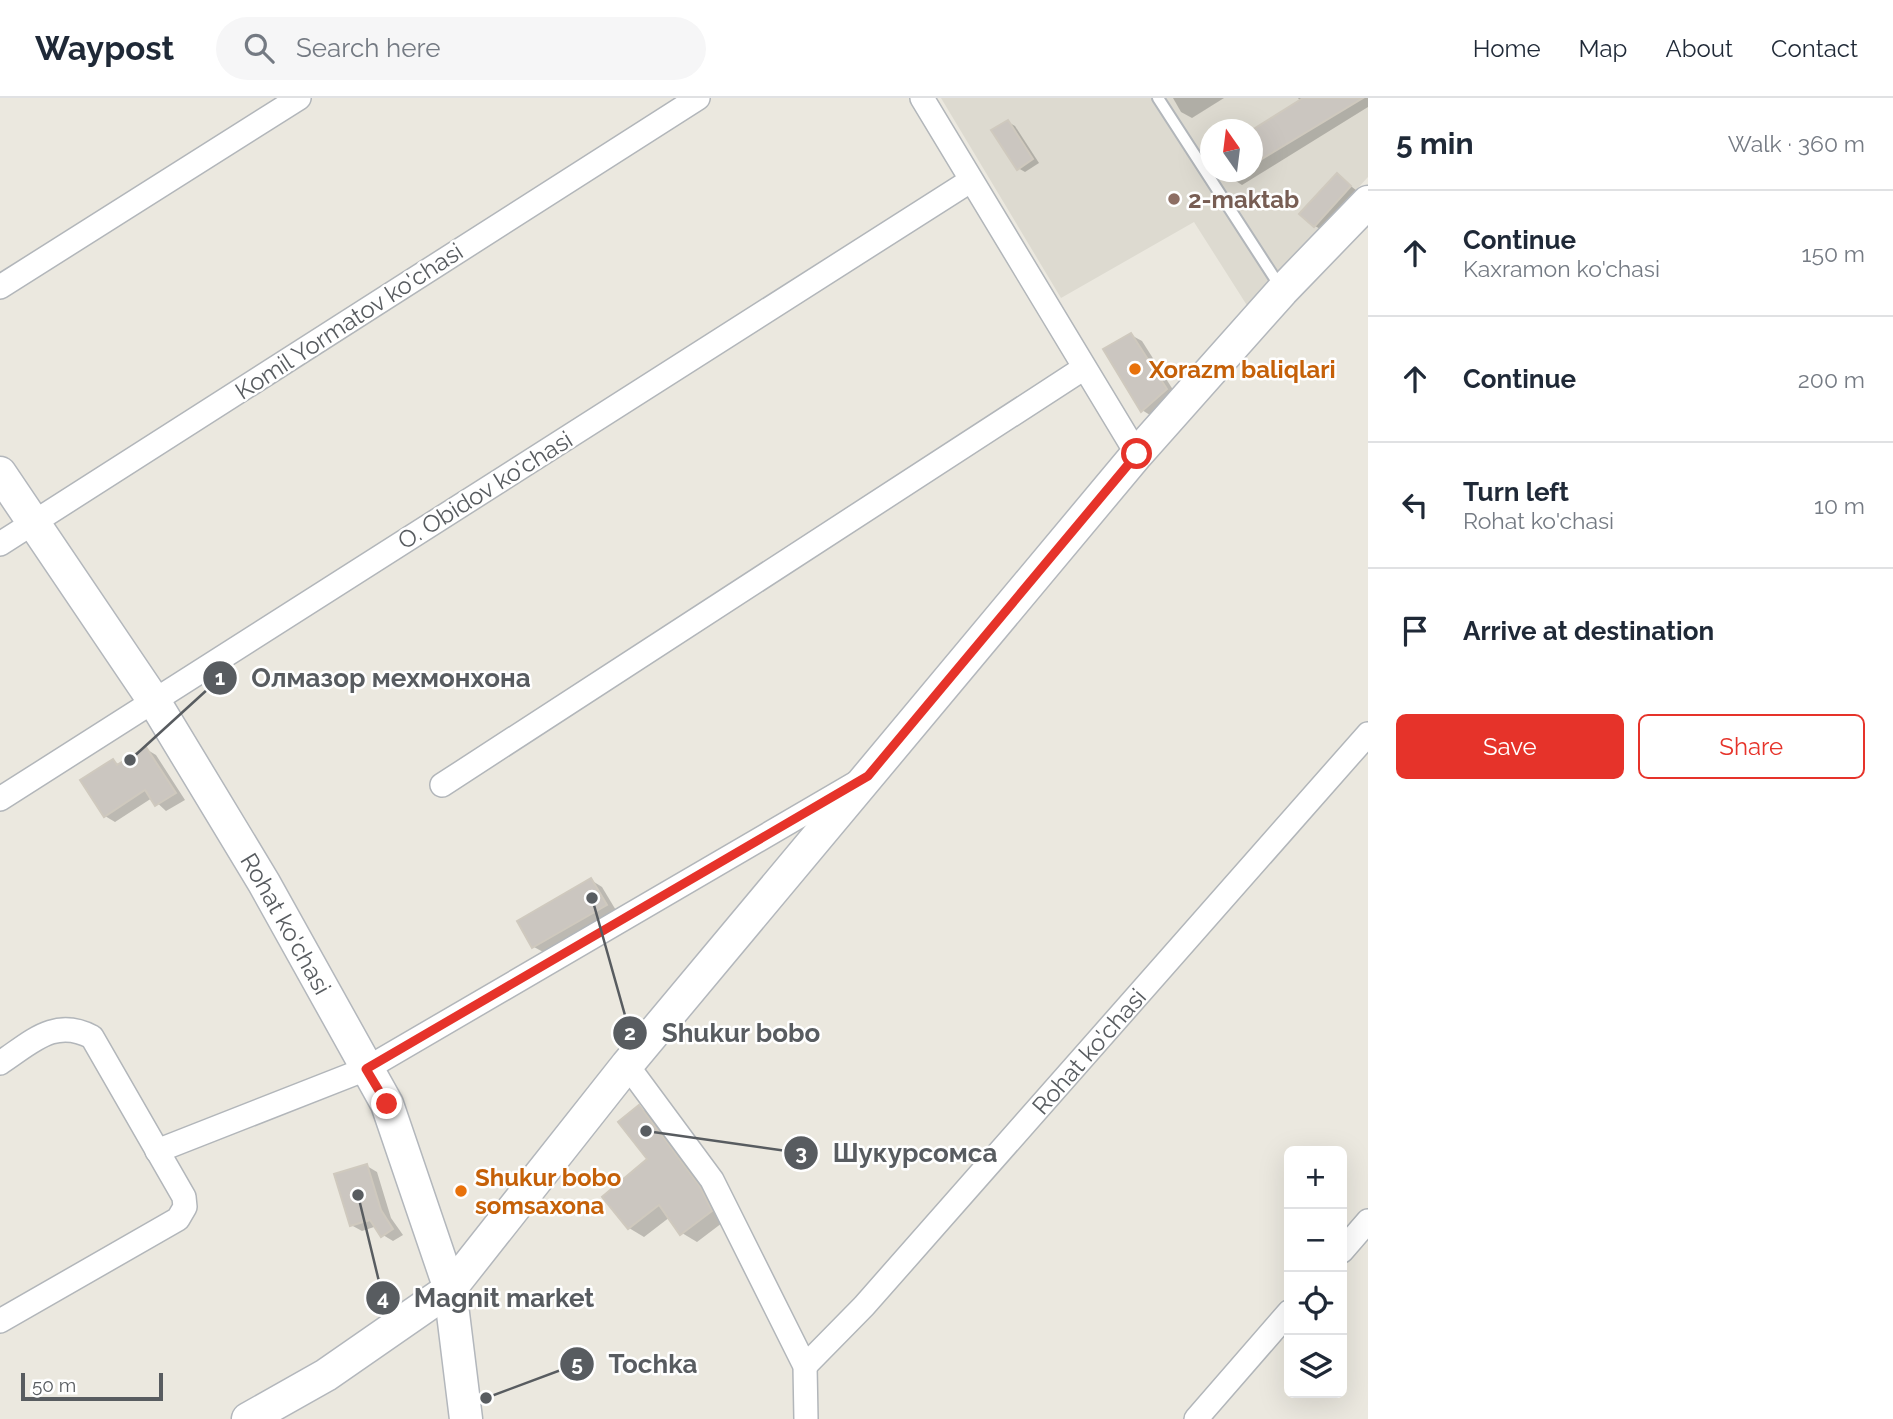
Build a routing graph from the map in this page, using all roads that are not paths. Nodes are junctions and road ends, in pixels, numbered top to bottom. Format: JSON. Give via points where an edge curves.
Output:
{"nodes":[{"id":1,"x":299,"y":98,"type":"edge"},
{"id":2,"x":698,"y":98,"type":"edge"},
{"id":3,"x":922,"y":98,"type":"edge"},
{"id":4,"x":1158,"y":98,"type":"edge"},
{"id":5,"x":970,"y":181,"type":"junction"},
{"id":6,"x":1368,"y":202,"type":"edge"},
{"id":7,"x":0,"y":287,"type":"edge"},
{"id":8,"x":1282,"y":291,"type":"junction"},
{"id":9,"x":1084,"y":368,"type":"junction"},
{"id":10,"x":1137,"y":454,"type":"junction"},
{"id":11,"x":0,"y":473,"type":"edge"},
{"id":12,"x":32,"y":523,"type":"junction"},
{"id":13,"x":0,"y":544,"type":"edge"},
{"id":14,"x":154,"y":701,"type":"junction"},
{"id":15,"x":1368,"y":734,"type":"edge"},
{"id":16,"x":868,"y":776,"type":"junction"},
{"id":17,"x":442,"y":785,"type":"dead end"},
{"id":18,"x":0,"y":799,"type":"edge"},
{"id":19,"x":0,"y":1063,"type":"edge"},
{"id":20,"x":626,"y":1065,"type":"junction"},
{"id":21,"x":366,"y":1069,"type":"junction"},
{"id":22,"x":157,"y":1151,"type":"junction"},
{"id":23,"x":1368,"y":1221,"type":"edge"},
{"id":24,"x":1347,"y":1245,"type":"edge"},
{"id":25,"x":450,"y":1289,"type":"junction"},
{"id":26,"x":1284,"y":1317,"type":"edge"},
{"id":27,"x":0,"y":1321,"type":"edge"},
{"id":28,"x":805,"y":1366,"type":"junction"},
{"id":29,"x":248,"y":1419,"type":"edge"},
{"id":30,"x":466,"y":1419,"type":"edge"},
{"id":31,"x":806,"y":1419,"type":"edge"},
{"id":32,"x":1196,"y":1419,"type":"edge"}],
"edges":[{"from":1,"to":7,"type":"street"},
{"from":2,"to":12,"type":"street","name":"Komil Yormatov ko'chasi"},
{"from":3,"to":5,"type":"street"},
{"from":4,"to":8,"type":"lane"},
{"from":5,"to":9,"type":"street"},
{"from":5,"to":14,"type":"street","name":"O. Obidov ko'chasi"},
{"from":6,"to":8,"type":"street"},
{"from":8,"to":10,"type":"street"},
{"from":9,"to":10,"type":"street"},
{"from":9,"to":17,"type":"street"},
{"from":10,"to":16,"type":"street"},
{"from":11,"to":12,"type":"street","name":"Rohat ko'chasi"},
{"from":12,"to":13,"type":"street","name":"Komil Yormatov ko'chasi"},
{"from":12,"to":14,"type":"street","name":"Rohat ko'chasi"},
{"from":14,"to":18,"type":"street","name":"O. Obidov ko'chasi"},
{"from":14,"to":21,"type":"street","name":"Rohat ko'chasi","via":[[264,883]]},
{"from":15,"to":28,"type":"street","name":"Rohat ko'chasi","via":[[864,1306]]},
{"from":16,"to":20,"type":"street"},
{"from":16,"to":21,"type":"street"},
{"from":19,"to":22,"type":"street","via":[[53,1030],[75,1028],[92,1037]]},
{"from":20,"to":25,"type":"street"},
{"from":20,"to":28,"type":"street","via":[[712,1180]]},
{"from":21,"to":22,"type":"street"},
{"from":21,"to":25,"type":"street","name":"Rohat ko'chasi","via":[[387,1104]]},
{"from":22,"to":27,"type":"street","via":[[184,1197],[185,1207],[178,1219]]},
{"from":23,"to":24,"type":"street"},
{"from":25,"to":29,"type":"street","via":[[326,1375]]},
{"from":25,"to":30,"type":"street","name":"Rohat ko'chasi"},
{"from":26,"to":32,"type":"street"},
{"from":28,"to":31,"type":"street"}]}
